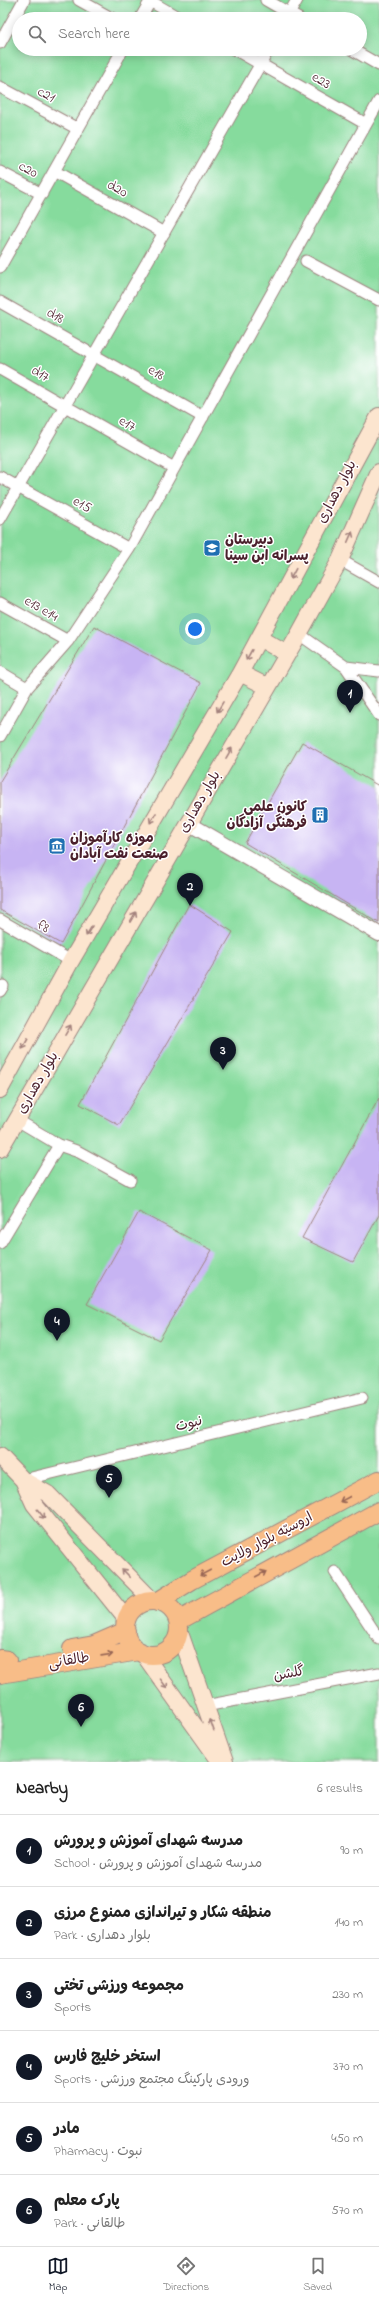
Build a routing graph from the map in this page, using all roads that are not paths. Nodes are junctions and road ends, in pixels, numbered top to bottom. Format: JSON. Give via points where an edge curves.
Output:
{"nodes":[{"id":1,"x":24,"y":0,"type":"edge"},
{"id":2,"x":79,"y":0,"type":"edge"},
{"id":3,"x":266,"y":0,"type":"edge"},
{"id":4,"x":297,"y":0,"type":"edge"},
{"id":5,"x":151,"y":1,"type":"edge"},
{"id":6,"x":16,"y":12,"type":"edge"},
{"id":7,"x":100,"y":12,"type":"edge"},
{"id":8,"x":144,"y":12,"type":"edge"},
{"id":9,"x":169,"y":12,"type":"edge"},
{"id":10,"x":284,"y":12,"type":"edge"},
{"id":11,"x":293,"y":12,"type":"edge"},
{"id":12,"x":12,"y":17,"type":"edge"},
{"id":13,"x":3,"y":30,"type":"edge"},
{"id":14,"x":0,"y":43,"type":"edge"},
{"id":15,"x":119,"y":56,"type":"edge"},
{"id":16,"x":246,"y":56,"type":"edge"},
{"id":17,"x":265,"y":56,"type":"edge"},
{"id":18,"x":363,"y":56,"type":"edge"},
{"id":19,"x":260,"y":64,"type":"junction"},
{"id":20,"x":379,"y":65,"type":"edge"},
{"id":21,"x":0,"y":87,"type":"edge"},
{"id":22,"x":378,"y":103,"type":"edge"},
{"id":23,"x":366,"y":124,"type":"junction"},
{"id":24,"x":78,"y":129,"type":"junction"},
{"id":25,"x":54,"y":171,"type":"junction"},
{"id":26,"x":0,"y":172,"type":"edge"},
{"id":27,"x":42,"y":194,"type":"junction"},
{"id":28,"x":164,"y":233,"type":"junction"},
{"id":29,"x":306,"y":261,"type":"dead end"},
{"id":30,"x":0,"y":265,"type":"edge"},
{"id":31,"x":379,"y":300,"type":"edge"},
{"id":32,"x":0,"y":302,"type":"edge"},
{"id":33,"x":94,"y":356,"type":"junction"},
{"id":34,"x":0,"y":369,"type":"edge"},
{"id":35,"x":66,"y":406,"type":"junction"},
{"id":36,"x":379,"y":416,"type":"edge"},
{"id":37,"x":203,"y":417,"type":"junction"},
{"id":38,"x":174,"y":468,"type":"junction"},
{"id":39,"x":379,"y":472,"type":"edge"},
{"id":40,"x":0,"y":477,"type":"edge"},
{"id":41,"x":19,"y":488,"type":"junction"},
{"id":42,"x":0,"y":519,"type":"edge"},
{"id":43,"x":129,"y":549,"type":"junction"},
{"id":44,"x":340,"y":560,"type":"junction"},
{"id":45,"x":379,"y":582,"type":"edge"},
{"id":46,"x":0,"y":603,"type":"edge"},
{"id":47,"x":299,"y":634,"type":"junction"},
{"id":48,"x":259,"y":638,"type":"junction"},
{"id":49,"x":68,"y":641,"type":"junction"},
{"id":50,"x":287,"y":654,"type":"junction"},
{"id":51,"x":346,"y":668,"type":"junction"},
{"id":52,"x":0,"y":672,"type":"edge"},
{"id":53,"x":379,"y":672,"type":"edge"},
{"id":54,"x":240,"y":673,"type":"junction"},
{"id":55,"x":268,"y":687,"type":"junction"},
{"id":56,"x":27,"y":688,"type":"junction"},
{"id":57,"x":379,"y":715,"type":"edge"},
{"id":58,"x":0,"y":735,"type":"edge"},
{"id":59,"x":188,"y":823,"type":"junction"},
{"id":60,"x":0,"y":920,"type":"edge"},
{"id":61,"x":379,"y":934,"type":"edge"},
{"id":62,"x":71,"y":961,"type":"junction"},
{"id":63,"x":0,"y":1090,"type":"edge"},
{"id":64,"x":16,"y":1120,"type":"junction"},
{"id":65,"x":59,"y":1145,"type":"junction"},
{"id":66,"x":0,"y":1149,"type":"edge"},
{"id":67,"x":130,"y":1180,"type":"dead end"},
{"id":68,"x":0,"y":1243,"type":"edge"},
{"id":69,"x":362,"y":1398,"type":"dead end"},
{"id":70,"x":0,"y":1456,"type":"edge"},
{"id":71,"x":23,"y":1480,"type":"junction"},
{"id":72,"x":379,"y":1480,"type":"edge"},
{"id":73,"x":379,"y":1511,"type":"edge"},
{"id":74,"x":335,"y":1572,"type":"dead end"},
{"id":75,"x":155,"y":1602,"type":"junction"},
{"id":76,"x":126,"y":1625,"type":"junction"},
{"id":77,"x":179,"y":1625,"type":"junction"},
{"id":78,"x":379,"y":1639,"type":"edge"},
{"id":79,"x":140,"y":1652,"type":"junction"},
{"id":80,"x":3,"y":1667,"type":"edge"},
{"id":81,"x":379,"y":1673,"type":"edge"},
{"id":82,"x":205,"y":1706,"type":"junction"},
{"id":83,"x":220,"y":1762,"type":"edge"},
{"id":84,"x":225,"y":1762,"type":"edge"}],
"edges":[{"from":1,"to":6,"type":"street"},
{"from":2,"to":7,"type":"street"},
{"from":3,"to":10,"type":"street"},
{"from":4,"to":11,"type":"street"},
{"from":5,"to":8,"type":"street"},
{"from":5,"to":9,"type":"street"},
{"from":12,"to":13,"type":"street"},
{"from":13,"to":14,"type":"street"},
{"from":15,"to":24,"type":"street"},
{"from":16,"to":19,"type":"street","name":"e23"},
{"from":17,"to":19,"type":"street"},
{"from":18,"to":20,"type":"street"},
{"from":19,"to":23,"type":"street","name":"e23"},
{"from":19,"to":28,"type":"street"},
{"from":21,"to":24,"type":"street","name":"c21"},
{"from":22,"to":23,"type":"street"},
{"from":23,"to":37,"type":"street"},
{"from":24,"to":25,"type":"street"},
{"from":25,"to":27,"type":"street"},
{"from":25,"to":28,"type":"street","name":"d20"},
{"from":26,"to":27,"type":"street","name":"c20"},
{"from":27,"to":30,"type":"street"},
{"from":28,"to":33,"type":"street"},
{"from":29,"to":31,"type":"street"},
{"from":32,"to":33,"type":"street","name":"d18"},
{"from":33,"to":35,"type":"street"},
{"from":33,"to":37,"type":"street","name":"e18"},
{"from":34,"to":35,"type":"street","name":"d17"},
{"from":35,"to":38,"type":"street","name":"e17"},
{"from":35,"to":41,"type":"street"},
{"from":36,"to":48,"type":"main road","name":"بلوار دهداری","one_way":true},
{"from":37,"to":38,"type":"street"},
{"from":38,"to":43,"type":"street"},
{"from":44,"to":39,"type":"main road","name":"بلوار دهداری","one_way":true},
{"from":40,"to":41,"type":"street","name":"e15"},
{"from":41,"to":42,"type":"street"},
{"from":41,"to":43,"type":"street","name":"e15"},
{"from":43,"to":49,"type":"street"},
{"from":44,"to":45,"type":"street"},
{"from":44,"to":47,"type":"main road","name":"بلوار دهداری"},
{"from":46,"to":49,"type":"street","name":"e13 e14"},
{"from":47,"to":50,"type":"main road","name":"بلوار دهداری"},
{"from":47,"to":51,"type":"street"},
{"from":48,"to":50,"type":"main road"},
{"from":48,"to":54,"type":"main road","name":"بلوار دهداری","one_way":true},
{"from":49,"to":56,"type":"street"},
{"from":50,"to":55,"type":"main road","name":"بلوار دهداری"},
{"from":51,"to":53,"type":"street"},
{"from":51,"to":57,"type":"street"},
{"from":52,"to":56,"type":"street"},
{"from":54,"to":55,"type":"main road"},
{"from":54,"to":62,"type":"main road","name":"بلوار دهداری","one_way":true},
{"from":59,"to":55,"type":"main road","name":"بلوار دهداری","one_way":true},
{"from":56,"to":58,"type":"street"},
{"from":59,"to":61,"type":"street"},
{"from":64,"to":59,"type":"main road","name":"بلوار دهداری","one_way":true},
{"from":60,"to":62,"type":"street","name":"f8"},
{"from":62,"to":63,"type":"main road","name":"بلوار دهداری","one_way":true},
{"from":64,"to":65,"type":"street"},
{"from":64,"to":66,"type":"main road","name":"بلوار دهداری"},
{"from":65,"to":67,"type":"street","via":[[79,1152]]},
{"from":65,"to":68,"type":"street"},
{"from":69,"to":71,"type":"street","name":"نبوت"},
{"from":70,"to":71,"type":"main road"},
{"from":75,"to":71,"type":"main road","one_way":true,"via":[[48,1494]]},
{"from":71,"to":76,"type":"main road","one_way":true,"via":[[34,1504]]},
{"from":72,"to":75,"type":"main road","name":"اروسیّه بلوار ولایت","one_way":true},
{"from":77,"to":73,"type":"main road","name":"اروسیّه بلوار ولایت","one_way":true},
{"from":74,"to":78,"type":"street"},
{"from":75,"to":76,"type":"main road","via":[[134,1608]]},
{"from":75,"to":77,"type":"main road","via":[[170,1608]]},
{"from":76,"to":79,"type":"main road","via":[[131,1644]]},
{"from":76,"to":80,"type":"main road","name":"طالقانی","via":[[94,1645]]},
{"from":77,"to":79,"type":"main road","via":[[175,1642],[166,1651],[158,1654]]},
{"from":77,"to":82,"type":"main road"},
{"from":80,"to":79,"type":"main road","name":"طالقانی","one_way":true},
{"from":79,"to":83,"type":"main road","one_way":true},
{"from":81,"to":82,"type":"street","name":"گلشن"},
{"from":84,"to":82,"type":"main road","one_way":true}]}
